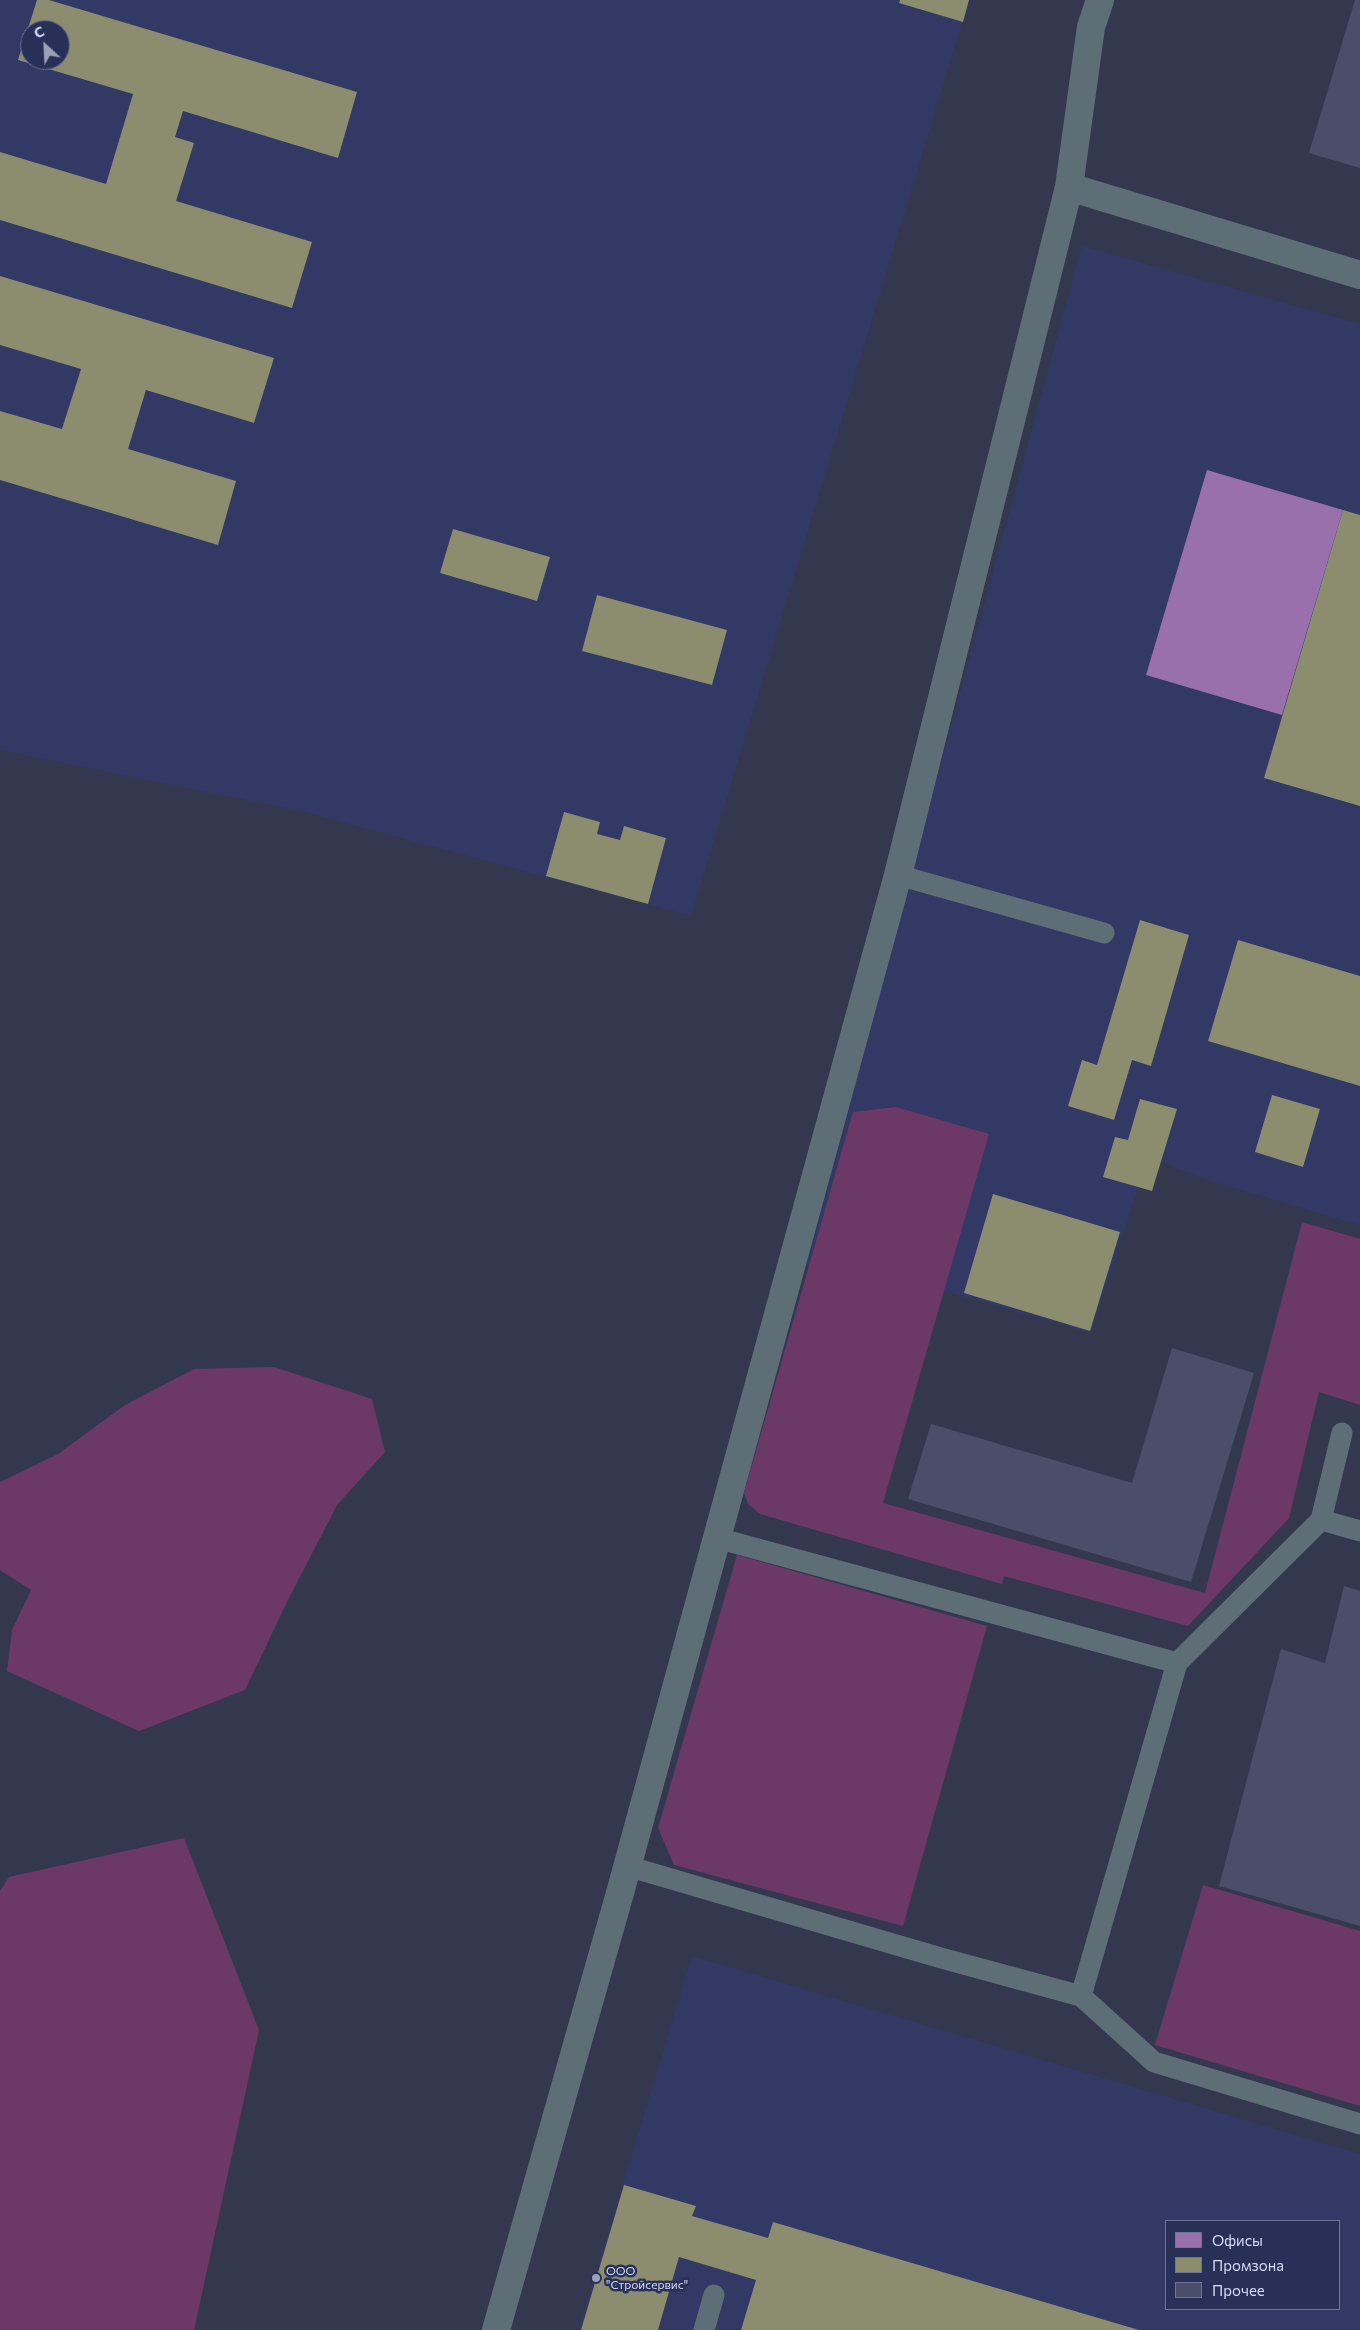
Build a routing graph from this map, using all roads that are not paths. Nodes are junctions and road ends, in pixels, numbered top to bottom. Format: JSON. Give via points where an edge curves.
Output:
{"nodes":[{"id":1,"x":1100,"y":0,"type":"edge"},
{"id":2,"x":1069,"y":187,"type":"junction"},
{"id":3,"x":1360,"y":275,"type":"edge"},
{"id":4,"x":898,"y":875,"type":"junction"},
{"id":5,"x":1104,"y":933,"type":"dead end"},
{"id":6,"x":1342,"y":1433,"type":"dead end"},
{"id":7,"x":1320,"y":1520,"type":"junction"},
{"id":8,"x":1360,"y":1531,"type":"edge"},
{"id":9,"x":717,"y":1538,"type":"junction"},
{"id":10,"x":1177,"y":1663,"type":"junction"},
{"id":11,"x":628,"y":1866,"type":"junction"},
{"id":12,"x":1081,"y":1996,"type":"junction"},
{"id":13,"x":1360,"y":2124,"type":"edge"},
{"id":14,"x":714,"y":2295,"type":"dead end"},
{"id":15,"x":496,"y":2330,"type":"edge"},
{"id":16,"x":704,"y":2330,"type":"edge"}],
"edges":[{"from":1,"to":2,"type":"street","via":[[1091,28]]},
{"from":2,"to":3,"type":"street"},
{"from":2,"to":4,"type":"street"},
{"from":4,"to":5,"type":"lane"},
{"from":4,"to":9,"type":"street"},
{"from":6,"to":7,"type":"lane"},
{"from":7,"to":8,"type":"lane"},
{"from":7,"to":10,"type":"lane"},
{"from":9,"to":10,"type":"lane"},
{"from":9,"to":11,"type":"street"},
{"from":10,"to":12,"type":"lane"},
{"from":11,"to":12,"type":"lane"},
{"from":11,"to":15,"type":"street"},
{"from":12,"to":13,"type":"lane","via":[[1154,2062]]},
{"from":14,"to":16,"type":"lane"}]}
